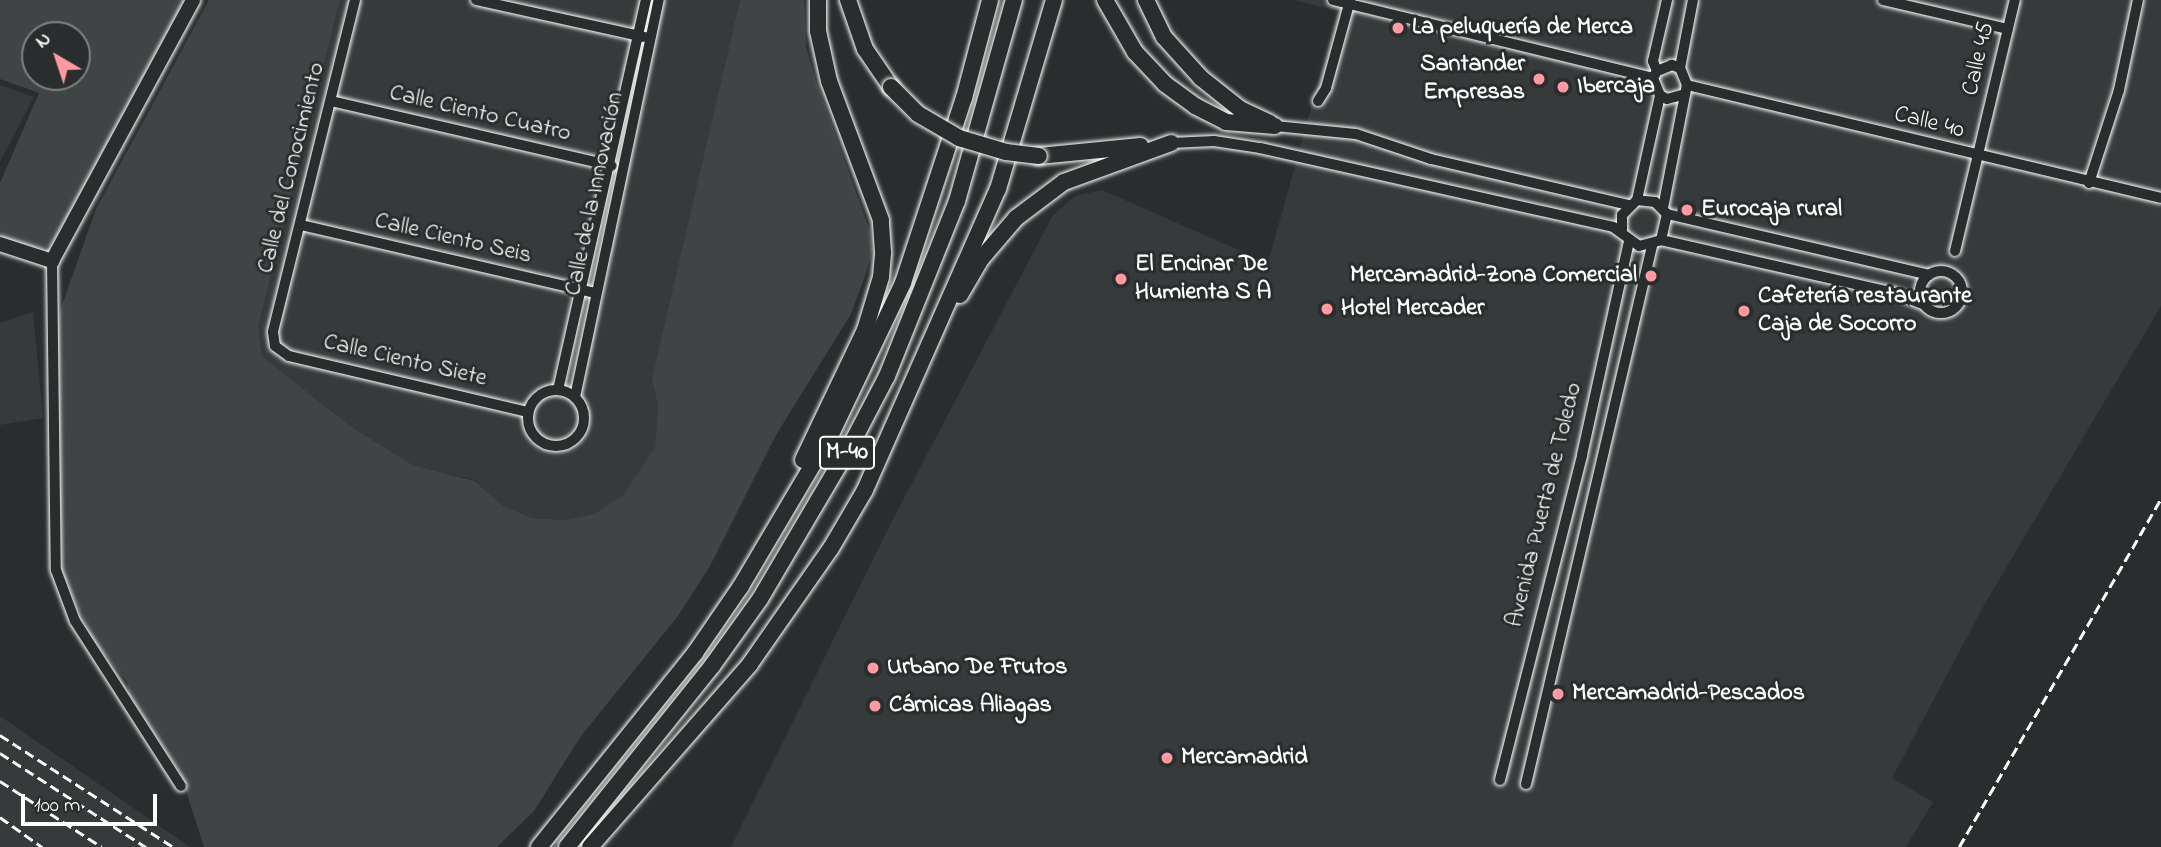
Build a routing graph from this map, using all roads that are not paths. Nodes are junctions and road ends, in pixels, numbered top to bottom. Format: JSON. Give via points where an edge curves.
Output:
{"nodes":[{"id":1,"x":193,"y":0,"type":"edge"},
{"id":2,"x":355,"y":0,"type":"edge"},
{"id":3,"x":476,"y":0,"type":"edge"},
{"id":4,"x":646,"y":0,"type":"edge"},
{"id":5,"x":659,"y":0,"type":"edge"},
{"id":6,"x":818,"y":0,"type":"edge"},
{"id":7,"x":848,"y":0,"type":"edge"},
{"id":8,"x":990,"y":0,"type":"edge"},
{"id":9,"x":1014,"y":0,"type":"edge"},
{"id":10,"x":1054,"y":0,"type":"edge"},
{"id":11,"x":1105,"y":0,"type":"edge"},
{"id":12,"x":1146,"y":0,"type":"edge"},
{"id":13,"x":1333,"y":0,"type":"edge"},
{"id":14,"x":1667,"y":0,"type":"edge"},
{"id":15,"x":1693,"y":0,"type":"edge"},
{"id":16,"x":1883,"y":0,"type":"edge"},
{"id":17,"x":2015,"y":0,"type":"edge"},
{"id":18,"x":2138,"y":0,"type":"edge"},
{"id":19,"x":1350,"y":2,"type":"edge"},
{"id":20,"x":2008,"y":29,"type":"junction"},
{"id":21,"x":638,"y":36,"type":"junction"},
{"id":22,"x":650,"y":38,"type":"junction"},
{"id":23,"x":1680,"y":68,"type":"junction"},
{"id":24,"x":1655,"y":74,"type":"junction"},
{"id":25,"x":1685,"y":90,"type":"junction"},
{"id":26,"x":1660,"y":94,"type":"junction"},
{"id":27,"x":331,"y":101,"type":"junction"},
{"id":28,"x":1318,"y":101,"type":"dead end"},
{"id":29,"x":1275,"y":126,"type":"junction"},
{"id":30,"x":1171,"y":143,"type":"junction"},
{"id":31,"x":1978,"y":156,"type":"junction"},
{"id":32,"x":608,"y":165,"type":"junction"},
{"id":33,"x":620,"y":167,"type":"junction"},
{"id":34,"x":2089,"y":183,"type":"junction"},
{"id":35,"x":2161,"y":198,"type":"edge"},
{"id":36,"x":1633,"y":203,"type":"junction"},
{"id":37,"x":1665,"y":211,"type":"junction"},
{"id":38,"x":301,"y":225,"type":"junction"},
{"id":39,"x":1626,"y":237,"type":"junction"},
{"id":40,"x":1656,"y":243,"type":"junction"},
{"id":41,"x":0,"y":244,"type":"edge"},
{"id":42,"x":1955,"y":251,"type":"dead end"},
{"id":43,"x":52,"y":261,"type":"junction"},
{"id":44,"x":1929,"y":275,"type":"junction"},
{"id":45,"x":577,"y":289,"type":"junction"},
{"id":46,"x":596,"y":293,"type":"junction"},
{"id":47,"x":1925,"y":305,"type":"junction"},
{"id":48,"x":275,"y":346,"type":"joint"},
{"id":49,"x":914,"y":376,"type":"junction"},
{"id":50,"x":558,"y":390,"type":"junction"},
{"id":51,"x":575,"y":397,"type":"junction"},
{"id":52,"x":528,"y":412,"type":"junction"},
{"id":53,"x":741,"y":586,"type":"junction"},
{"id":54,"x":654,"y":704,"type":"junction"},
{"id":55,"x":1500,"y":780,"type":"dead end"},
{"id":56,"x":1526,"y":784,"type":"dead end"},
{"id":57,"x":181,"y":786,"type":"dead end"},
{"id":58,"x":527,"y":847,"type":"edge"},
{"id":59,"x":539,"y":847,"type":"edge"},
{"id":60,"x":567,"y":847,"type":"edge"},
{"id":61,"x":590,"y":847,"type":"edge"}],
"edges":[{"from":1,"to":43,"type":"main road"},
{"from":2,"to":27,"type":"street","name":"Calle del Conocimiento"},
{"from":3,"to":21,"type":"street"},
{"from":4,"to":21,"type":"street","name":"Calle de la Innovación"},
{"from":5,"to":22,"type":"street","name":"Calle de la Innovación"},
{"from":6,"to":53,"type":"highway","via":[[817,32],[830,81],[881,220],[881,277],[843,381]]},
{"from":7,"to":30,"type":"highway","bridge":true,"via":[[865,50],[891,87],[918,114],[959,138],[1039,156]]},
{"from":8,"to":53,"type":"highway","number":"M-40","via":[[964,98],[903,283],[831,434]]},
{"from":9,"to":60,"type":"highway","number":"M-40","via":[[957,201],[892,364],[852,443],[760,599]]},
{"from":10,"to":49,"type":"highway","via":[[998,189]]},
{"from":11,"to":29,"type":"highway","via":[[1135,52],[1175,91],[1226,121]]},
{"from":12,"to":29,"type":"highway","via":[[1164,37],[1201,78],[1240,109]]},
{"from":13,"to":19,"type":"street"},
{"from":14,"to":24,"type":"street","via":[[1653,61]]},
{"from":15,"to":23,"type":"street"},
{"from":16,"to":20,"type":"street"},
{"from":17,"to":20,"type":"street","name":"Calle 45"},
{"from":18,"to":34,"type":"street","via":[[2119,90]]},
{"from":19,"to":24,"type":"street"},
{"from":19,"to":28,"type":"street"},
{"from":20,"to":31,"type":"street","name":"Calle 45"},
{"from":21,"to":22,"type":"street"},
{"from":21,"to":32,"type":"street","name":"Calle de la Innovación"},
{"from":22,"to":33,"type":"street","name":"Calle de la Innovación"},
{"from":23,"to":24,"type":"street","via":[[1672,65]]},
{"from":23,"to":25,"type":"street"},
{"from":24,"to":26,"type":"street"},
{"from":25,"to":26,"type":"street","via":[[1667,99]]},
{"from":25,"to":31,"type":"street","name":"Calle 40"},
{"from":25,"to":37,"type":"street"},
{"from":26,"to":36,"type":"street"},
{"from":27,"to":32,"type":"street","name":"Calle Ciento Cuatro"},
{"from":27,"to":38,"type":"street","name":"Calle del Conocimiento"},
{"from":29,"to":36,"type":"street","via":[[1356,134],[1431,159]]},
{"from":30,"to":39,"type":"street","via":[[1214,141],[1260,148]]},
{"from":30,"to":49,"type":"highway","via":[[1064,183],[1016,218],[981,259]]},
{"from":31,"to":34,"type":"street","name":"Calle 40"},
{"from":31,"to":42,"type":"street","name":"Calle 45"},
{"from":32,"to":33,"type":"street","name":"Calle Ciento Cuatro"},
{"from":32,"to":45,"type":"street","name":"Calle de la Innovación"},
{"from":33,"to":46,"type":"street","name":"Calle de la Innovación"},
{"from":34,"to":35,"type":"street","name":"Calle 40"},
{"from":36,"to":37,"type":"street","via":[[1656,202]]},
{"from":36,"to":39,"type":"street","via":[[1622,215]]},
{"from":37,"to":40,"type":"street"},
{"from":37,"to":44,"type":"street"},
{"from":38,"to":45,"type":"street","name":"Calle Ciento Seis"},
{"from":38,"to":48,"type":"street","name":"Calle del Conocimiento","via":[[273,332]]},
{"from":39,"to":40,"type":"street"},
{"from":39,"to":55,"type":"street","name":"Avenida Puerta de Toledo","via":[[1582,454]]},
{"from":40,"to":47,"type":"street","via":[[1895,293]]},
{"from":40,"to":56,"type":"street","name":"Avenida Puerta de Toledo"},
{"from":41,"to":43,"type":"main road"},
{"from":43,"to":57,"type":"street","via":[[56,570],[75,621]]},
{"from":44,"to":47,"type":"street","via":[[1921,286]]},
{"from":44,"to":47,"type":"street","via":[[1942,271],[1954,275],[1963,294],[1951,311],[1937,313]]},
{"from":45,"to":46,"type":"street","name":"Calle Ciento Seis"},
{"from":45,"to":50,"type":"street","name":"Calle de la Innovación"},
{"from":46,"to":51,"type":"street","name":"Calle de la Innovación"},
{"from":48,"to":52,"type":"street","name":"Calle Ciento Siete","via":[[289,356]]},
{"from":49,"to":61,"type":"highway","via":[[865,490],[790,611],[694,733]]},
{"from":50,"to":51,"type":"street"},
{"from":50,"to":52,"type":"street","via":[[539,396]]},
{"from":51,"to":52,"type":"street","via":[[583,424],[564,444],[537,439]]},
{"from":53,"to":54,"type":"highway","number":"M-40"},
{"from":54,"to":58,"type":"highway"},
{"from":54,"to":59,"type":"highway","number":"M-40"}]}
